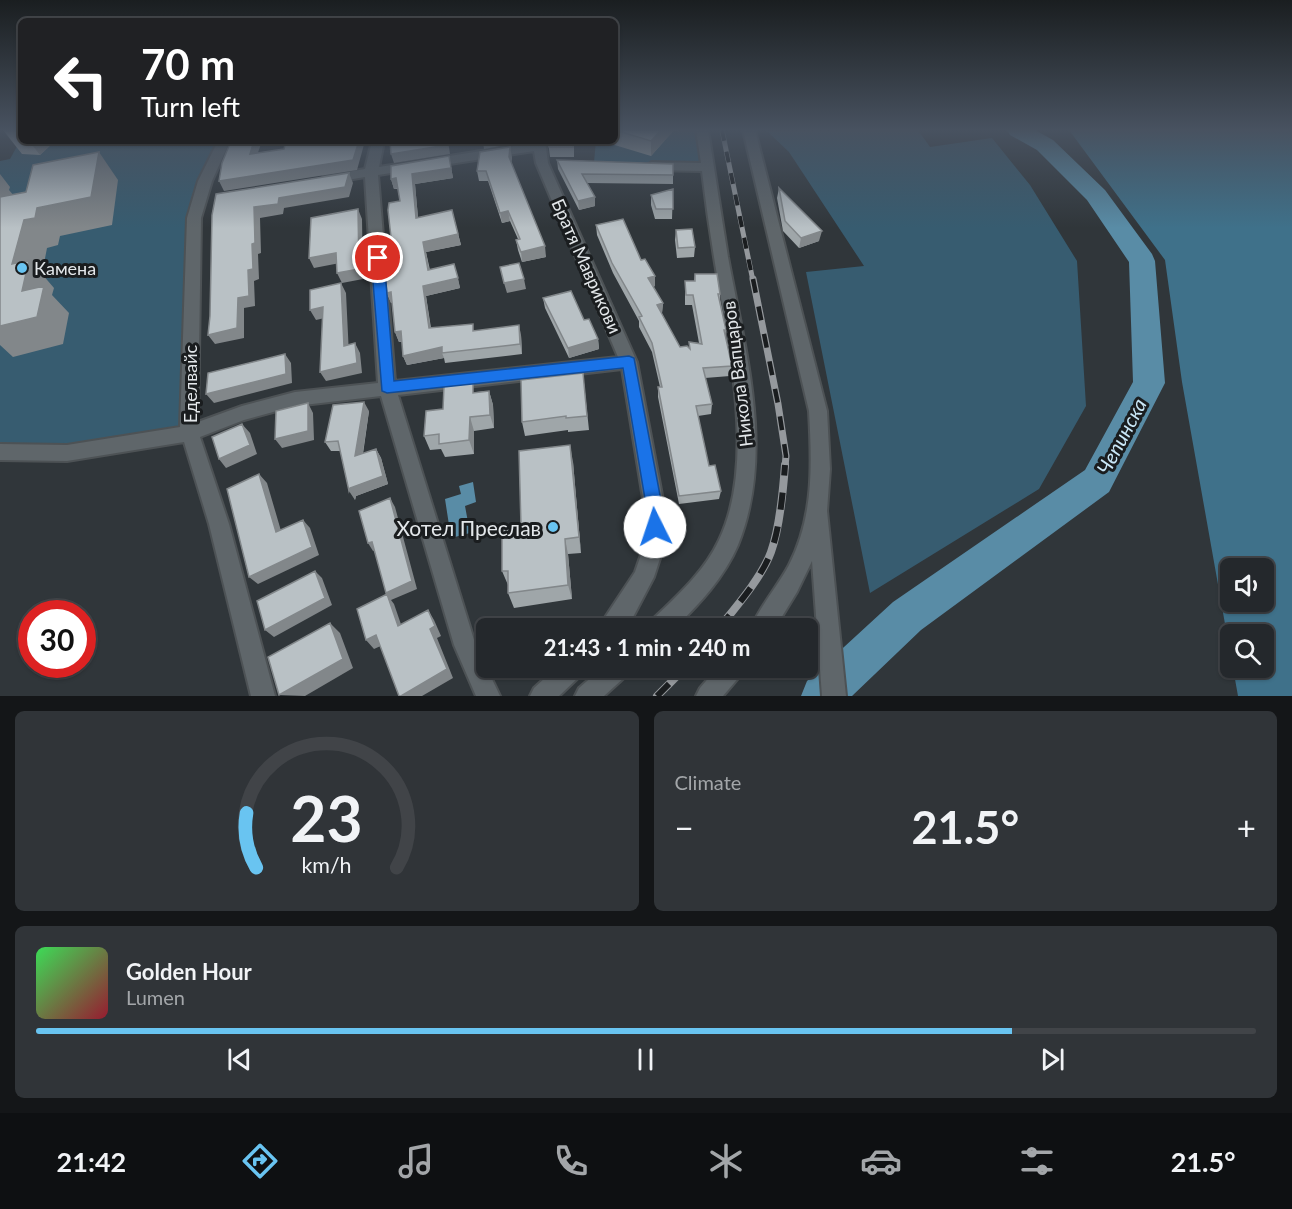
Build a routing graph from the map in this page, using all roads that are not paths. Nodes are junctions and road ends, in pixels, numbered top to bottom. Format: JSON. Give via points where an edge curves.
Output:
{"nodes":[{"id":1,"x":214,"y":162,"type":"edge"},
{"id":2,"x":373,"y":162,"type":"edge"},
{"id":3,"x":426,"y":162,"type":"edge"},
{"id":4,"x":548,"y":162,"type":"edge"},
{"id":5,"x":707,"y":162,"type":"edge"},
{"id":6,"x":757,"y":162,"type":"edge"},
{"id":7,"x":637,"y":165,"type":"edge"},
{"id":8,"x":708,"y":167,"type":"junction"},
{"id":9,"x":371,"y":172,"type":"junction"},
{"id":10,"x":314,"y":182,"type":"edge"},
{"id":11,"x":629,"y":362,"type":"junction"},
{"id":12,"x":387,"y":387,"type":"junction"},
{"id":13,"x":190,"y":433,"type":"junction"},
{"id":14,"x":0,"y":452,"type":"edge"},
{"id":15,"x":819,"y":504,"type":"junction"},
{"id":16,"x":618,"y":618,"type":"edge"},
{"id":17,"x":671,"y":618,"type":"edge"},
{"id":18,"x":769,"y":618,"type":"edge"},
{"id":19,"x":561,"y":678,"type":"edge"},
{"id":20,"x":607,"y":678,"type":"edge"},
{"id":21,"x":723,"y":678,"type":"edge"},
{"id":22,"x":263,"y":696,"type":"edge"},
{"id":23,"x":488,"y":696,"type":"edge"},
{"id":24,"x":542,"y":696,"type":"edge"},
{"id":25,"x":587,"y":696,"type":"edge"},
{"id":26,"x":708,"y":696,"type":"edge"},
{"id":27,"x":834,"y":696,"type":"edge"}],
"edges":[{"from":1,"to":13,"type":"street","name":"Еделвайс","via":[[205,181],[204,201],[194,230]]},
{"from":2,"to":9,"type":"street"},
{"from":3,"to":9,"type":"street"},
{"from":4,"to":11,"type":"street","name":"Братя Маврикови"},
{"from":5,"to":8,"type":"street","name":"Никола Вапцаров"},
{"from":6,"to":15,"type":"street","via":[[818,411],[822,457]]},
{"from":7,"to":8,"type":"street"},
{"from":8,"to":17,"type":"street","name":"Никола Вапцаров","via":[[734,322],[747,462],[733,533],[713,568]]},
{"from":9,"to":10,"type":"street"},
{"from":9,"to":12,"type":"street"},
{"from":11,"to":12,"type":"street"},
{"from":11,"to":16,"type":"street","name":"Братя Маврикови","via":[[655,511],[655,543],[644,577]]},
{"from":12,"to":13,"type":"street","via":[[296,399],[242,413]]},
{"from":12,"to":23,"type":"street","via":[[465,645]]},
{"from":13,"to":14,"type":"street","via":[[67,453]]},
{"from":13,"to":22,"type":"street","name":"Еделвайс","via":[[219,524]]},
{"from":15,"to":18,"type":"street","via":[[798,567]]},
{"from":15,"to":27,"type":"street"},
{"from":19,"to":24,"type":"street"},
{"from":20,"to":25,"type":"street"},
{"from":21,"to":26,"type":"street"}]}
